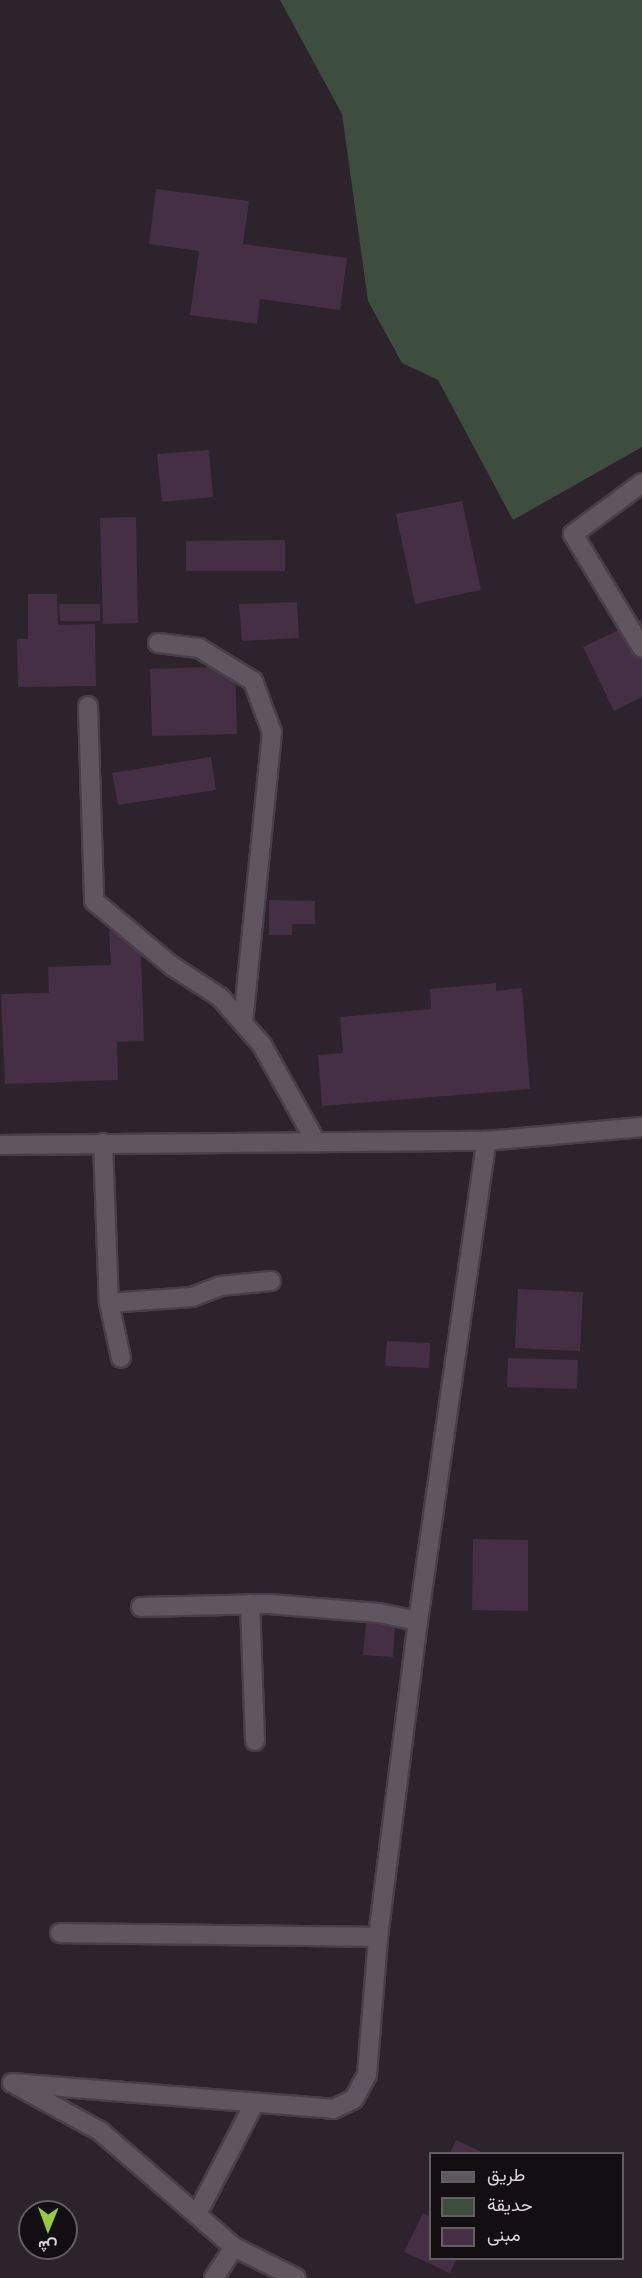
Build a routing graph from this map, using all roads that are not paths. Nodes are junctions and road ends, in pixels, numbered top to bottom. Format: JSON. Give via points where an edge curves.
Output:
{"nodes":[{"id":1,"x":642,"y":483,"type":"edge"},
{"id":2,"x":158,"y":643,"type":"dead end"},
{"id":3,"x":642,"y":648,"type":"edge"},
{"id":4,"x":88,"y":706,"type":"dead end"},
{"id":5,"x":243,"y":1023,"type":"junction"},
{"id":6,"x":642,"y":1127,"type":"edge"},
{"id":7,"x":486,"y":1141,"type":"junction"},
{"id":8,"x":316,"y":1142,"type":"junction"},
{"id":9,"x":104,"y":1143,"type":"junction"},
{"id":10,"x":0,"y":1145,"type":"edge"},
{"id":11,"x":271,"y":1281,"type":"dead end"},
{"id":12,"x":109,"y":1302,"type":"junction"},
{"id":13,"x":121,"y":1358,"type":"dead end"},
{"id":14,"x":250,"y":1604,"type":"junction"},
{"id":15,"x":141,"y":1607,"type":"dead end"},
{"id":16,"x":418,"y":1621,"type":"junction"},
{"id":17,"x":255,"y":1741,"type":"dead end"},
{"id":18,"x":60,"y":1933,"type":"dead end"},
{"id":19,"x":378,"y":1937,"type":"junction"},
{"id":20,"x":6,"y":2081,"type":"edge"},
{"id":21,"x":254,"y":2104,"type":"junction"},
{"id":22,"x":197,"y":2214,"type":"junction"},
{"id":23,"x":234,"y":2247,"type":"junction"},
{"id":24,"x":214,"y":2278,"type":"edge"},
{"id":25,"x":296,"y":2278,"type":"edge"}],
"edges":[{"from":1,"to":3,"type":"street","via":[[573,534]]},
{"from":2,"to":5,"type":"street","via":[[199,648],[253,681],[272,732]]},
{"from":4,"to":5,"type":"street","via":[[94,901],[172,966],[220,997]]},
{"from":5,"to":8,"type":"street","via":[[262,1045]]},
{"from":6,"to":7,"type":"street"},
{"from":7,"to":8,"type":"street"},
{"from":7,"to":16,"type":"street"},
{"from":8,"to":9,"type":"street"},
{"from":9,"to":10,"type":"street"},
{"from":9,"to":12,"type":"street"},
{"from":11,"to":12,"type":"street","via":[[220,1286],[192,1297]]},
{"from":12,"to":13,"type":"street"},
{"from":14,"to":15,"type":"street"},
{"from":14,"to":16,"type":"street","via":[[379,1613]]},
{"from":14,"to":17,"type":"street"},
{"from":16,"to":19,"type":"street"},
{"from":18,"to":19,"type":"street"},
{"from":19,"to":21,"type":"street","via":[[367,2075],[354,2099],[333,2109]]},
{"from":20,"to":21,"type":"street"},
{"from":20,"to":22,"type":"street","via":[[100,2131]]},
{"from":21,"to":22,"type":"street"},
{"from":22,"to":23,"type":"street"},
{"from":23,"to":24,"type":"street"},
{"from":23,"to":25,"type":"street"}]}
